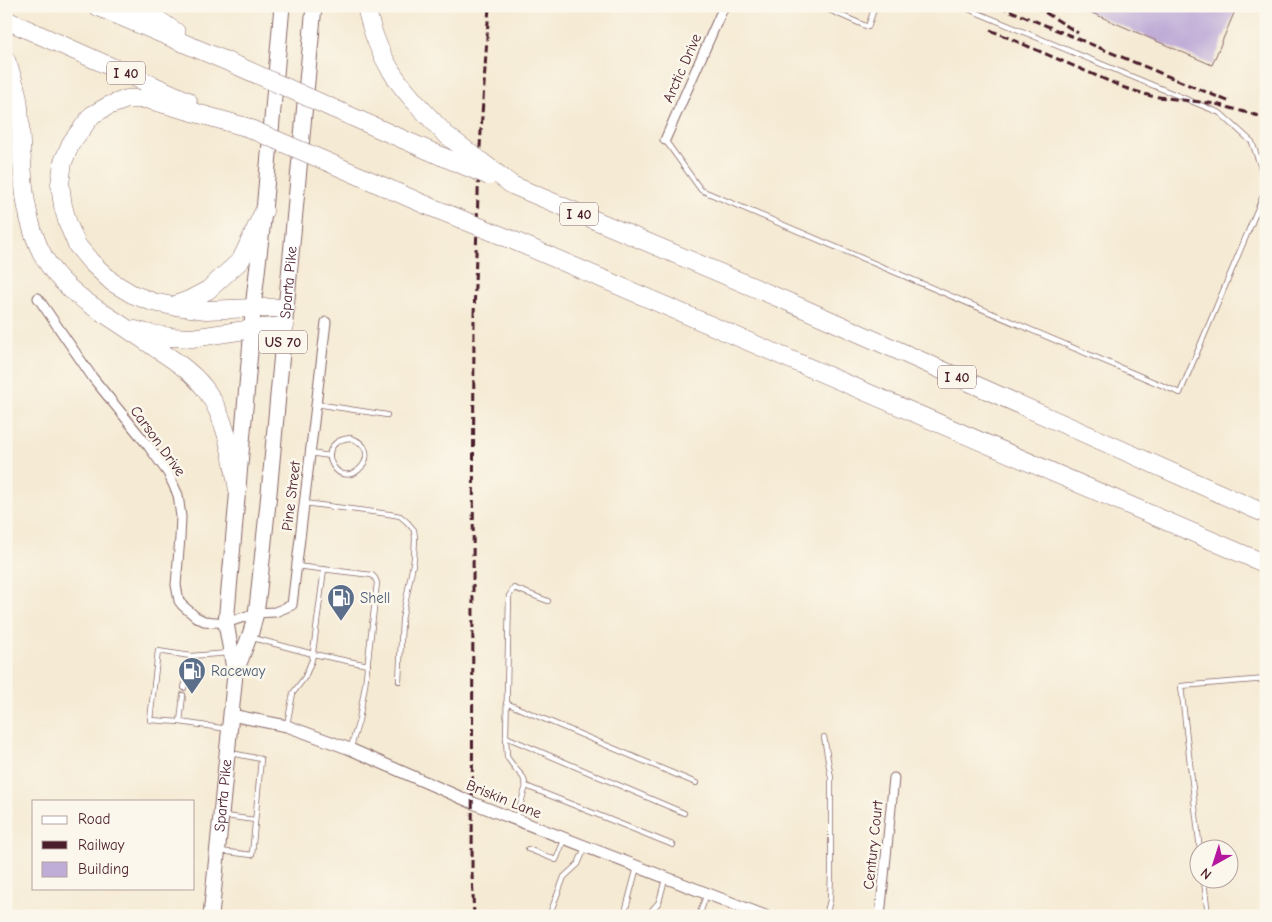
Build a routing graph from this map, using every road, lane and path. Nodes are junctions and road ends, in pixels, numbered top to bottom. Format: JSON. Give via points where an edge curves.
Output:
{"nodes":[{"id":1,"x":96,"y":6,"type":"edge"},
{"id":2,"x":138,"y":6,"type":"edge"},
{"id":3,"x":282,"y":6,"type":"edge"},
{"id":4,"x":314,"y":6,"type":"edge"},
{"id":5,"x":366,"y":6,"type":"edge"},
{"id":6,"x":724,"y":6,"type":"edge"},
{"id":7,"x":820,"y":6,"type":"edge"},
{"id":8,"x":876,"y":6,"type":"edge"},
{"id":9,"x":962,"y":6,"type":"edge"},
{"id":10,"x":6,"y":20,"type":"edge"},
{"id":11,"x":6,"y":60,"type":"edge"},
{"id":12,"x":238,"y":66,"type":"junction"},
{"id":13,"x":246,"y":127,"type":"junction"},
{"id":14,"x":665,"y":140,"type":"joint"},
{"id":15,"x":1266,"y":182,"type":"edge"},
{"id":16,"x":512,"y":185,"type":"junction"},
{"id":17,"x":1266,"y":188,"type":"edge"},
{"id":18,"x":264,"y":211,"type":"junction"},
{"id":19,"x":38,"y":298,"type":"dead end"},
{"id":20,"x":173,"y":306,"type":"junction"},
{"id":21,"x":253,"y":308,"type":"junction"},
{"id":22,"x":285,"y":317,"type":"junction"},
{"id":23,"x":326,"y":322,"type":"dead end"},
{"id":24,"x":121,"y":325,"type":"junction"},
{"id":25,"x":252,"y":329,"type":"junction"},
{"id":26,"x":316,"y":404,"type":"junction"},
{"id":27,"x":387,"y":415,"type":"dead end"},
{"id":28,"x":310,"y":453,"type":"junction"},
{"id":29,"x":330,"y":456,"type":"junction"},
{"id":30,"x":238,"y":490,"type":"junction"},
{"id":31,"x":304,"y":503,"type":"junction"},
{"id":32,"x":1266,"y":514,"type":"edge"},
{"id":33,"x":1266,"y":564,"type":"edge"},
{"id":34,"x":296,"y":566,"type":"junction"},
{"id":35,"x":324,"y":570,"type":"junction"},
{"id":36,"x":548,"y":601,"type":"dead end"},
{"id":37,"x":256,"y":613,"type":"junction"},
{"id":38,"x":226,"y":623,"type":"junction"},
{"id":39,"x":249,"y":637,"type":"junction"},
{"id":40,"x":230,"y":652,"type":"junction"},
{"id":41,"x":313,"y":654,"type":"junction"},
{"id":42,"x":191,"y":656,"type":"junction"},
{"id":43,"x":368,"y":665,"type":"junction"},
{"id":44,"x":235,"y":674,"type":"junction"},
{"id":45,"x":1266,"y":679,"type":"edge"},
{"id":46,"x":398,"y":681,"type":"dead end"},
{"id":47,"x":184,"y":688,"type":"dead end"},
{"id":48,"x":183,"y":695,"type":"dead end"},
{"id":49,"x":506,"y":703,"type":"junction"},
{"id":50,"x":180,"y":722,"type":"junction"},
{"id":51,"x":230,"y":722,"type":"junction"},
{"id":52,"x":287,"y":726,"type":"junction"},
{"id":53,"x":506,"y":737,"type":"junction"},
{"id":54,"x":824,"y":737,"type":"dead end"},
{"id":55,"x":350,"y":749,"type":"junction"},
{"id":56,"x":227,"y":752,"type":"junction"},
{"id":57,"x":894,"y":778,"type":"dead end"},
{"id":58,"x":696,"y":783,"type":"dead end"},
{"id":59,"x":526,"y":786,"type":"junction"},
{"id":60,"x":684,"y":813,"type":"dead end"},
{"id":61,"x":221,"y":815,"type":"junction"},
{"id":62,"x":255,"y":820,"type":"junction"},
{"id":63,"x":516,"y":820,"type":"junction"},
{"id":64,"x":565,"y":839,"type":"junction"},
{"id":65,"x":1199,"y":840,"type":"edge"},
{"id":66,"x":673,"y":845,"type":"dead end"},
{"id":67,"x":586,"y":847,"type":"junction"},
{"id":68,"x":528,"y":849,"type":"dead end"},
{"id":69,"x":217,"y":851,"type":"junction"},
{"id":70,"x":637,"y":867,"type":"junction"},
{"id":71,"x":665,"y":878,"type":"junction"},
{"id":72,"x":1205,"y":890,"type":"edge"},
{"id":73,"x":706,"y":893,"type":"junction"},
{"id":74,"x":211,"y":916,"type":"edge"},
{"id":75,"x":549,"y":916,"type":"edge"},
{"id":76,"x":624,"y":916,"type":"edge"},
{"id":77,"x":648,"y":916,"type":"edge"},
{"id":78,"x":699,"y":916,"type":"edge"},
{"id":79,"x":765,"y":916,"type":"edge"},
{"id":80,"x":826,"y":916,"type":"edge"},
{"id":81,"x":880,"y":916,"type":"edge"},
{"id":82,"x":1208,"y":916,"type":"edge"}],
"edges":[{"from":1,"to":12,"type":"highway","number":"I 40"},
{"from":2,"to":12,"type":"highway","via":[[176,32]]},
{"from":3,"to":18,"type":"main road","name":"Sparta Pike","number":"US 70"},
{"from":4,"to":22,"type":"main road","name":"Sparta Pike","number":"US 70"},
{"from":5,"to":16,"type":"highway","bridge":true,"via":[[380,48],[392,72],[410,96],[445,134]]},
{"from":6,"to":14,"type":"street","name":"Arctic Drive"},
{"from":7,"to":8,"type":"lane","via":[[868,27]]},
{"from":9,"to":15,"type":"lane","via":[[1220,113],[1252,142]]},
{"from":10,"to":13,"type":"highway","number":"I 40"},
{"from":11,"to":24,"type":"highway","via":[[18,97],[26,206],[37,246],[58,277],[88,304]]},
{"from":12,"to":16,"type":"highway","number":"I 40","bridge":true},
{"from":13,"to":20,"type":"highway","via":[[168,104],[127,99],[92,115],[71,143],[60,184],[68,224],[78,245],[112,282],[152,302]]},
{"from":13,"to":33,"type":"highway","number":"I 40","bridge":true},
{"from":14,"to":17,"type":"lane","via":[[701,190],[1180,393]]},
{"from":16,"to":32,"type":"highway","number":"I 40","via":[[791,303]]},
{"from":18,"to":20,"type":"highway","via":[[241,260],[208,290]]},
{"from":18,"to":21,"type":"main road","name":"Sparta Pike","number":"US 70"},
{"from":19,"to":38,"type":"street","name":"Carson Drive","via":[[93,378],[149,447],[174,484],[181,517],[176,585],[179,601],[191,614],[204,621]]},
{"from":20,"to":21,"type":"highway","via":[[206,310]]},
{"from":21,"to":22,"type":"highway"},
{"from":21,"to":25,"type":"main road","name":"Sparta Pike","number":"US 70"},
{"from":22,"to":25,"type":"highway"},
{"from":22,"to":37,"type":"main road","name":"Sparta Pike","number":"US 70"},
{"from":23,"to":26,"type":"street","name":"Pine Street"},
{"from":24,"to":25,"type":"highway","via":[[146,333],[192,338]]},
{"from":24,"to":30,"type":"highway","via":[[177,362],[208,392],[225,430]]},
{"from":25,"to":30,"type":"main road","name":"Sparta Pike","number":"US 70"},
{"from":26,"to":27,"type":"lane"},
{"from":26,"to":28,"type":"street","name":"Pine Street"},
{"from":28,"to":29,"type":"lane"},
{"from":28,"to":31,"type":"street","name":"Pine Street"},
{"from":29,"to":29,"type":"lane","via":[[334,467],[343,474],[360,470],[366,460],[365,450],[350,438],[333,444]]},
{"from":30,"to":38,"type":"main road","name":"Sparta Pike","number":"US 70"},
{"from":31,"to":34,"type":"street","name":"Pine Street"},
{"from":31,"to":46,"type":"lane","via":[[400,516],[414,530],[414,559],[402,620]]},
{"from":34,"to":35,"type":"lane"},
{"from":34,"to":37,"type":"street","name":"Pine Street","via":[[292,605],[275,612]]},
{"from":35,"to":41,"type":"lane"},
{"from":35,"to":43,"type":"lane","via":[[375,578]]},
{"from":36,"to":49,"type":"lane","via":[[514,588],[509,596]]},
{"from":37,"to":38,"type":"street","name":"Pine Street"},
{"from":37,"to":39,"type":"main road","name":"Sparta Pike","number":"US 70"},
{"from":38,"to":40,"type":"main road","name":"Sparta Pike","number":"US 70"},
{"from":39,"to":41,"type":"lane"},
{"from":39,"to":44,"type":"main road","name":"Sparta Pike","number":"US 70"},
{"from":40,"to":42,"type":"lane"},
{"from":40,"to":44,"type":"main road","name":"Sparta Pike","number":"US 70"},
{"from":41,"to":43,"type":"lane"},
{"from":41,"to":52,"type":"lane","via":[[305,677],[293,693]]},
{"from":42,"to":47,"type":"lane"},
{"from":42,"to":50,"type":"lane","via":[[158,651],[150,720]]},
{"from":43,"to":55,"type":"lane","via":[[359,720]]},
{"from":44,"to":51,"type":"main road","name":"Sparta Pike","number":"US 70"},
{"from":45,"to":65,"type":"lane","via":[[1181,686]]},
{"from":48,"to":50,"type":"lane"},
{"from":49,"to":53,"type":"lane"},
{"from":49,"to":58,"type":"lane"},
{"from":50,"to":51,"type":"lane"},
{"from":51,"to":52,"type":"street","name":"Briskin Lane"},
{"from":51,"to":56,"type":"main road","name":"Sparta Pike","number":"US 70"},
{"from":52,"to":55,"type":"street","name":"Briskin Lane"},
{"from":53,"to":59,"type":"lane","via":[[508,757],[524,777]]},
{"from":53,"to":60,"type":"lane"},
{"from":54,"to":80,"type":"lane","via":[[831,778],[830,900]]},
{"from":55,"to":63,"type":"street","name":"Briskin Lane"},
{"from":56,"to":61,"type":"main road","name":"Sparta Pike","number":"US 70"},
{"from":56,"to":62,"type":"lane","via":[[262,759]]},
{"from":57,"to":81,"type":"street","name":"Century Court"},
{"from":59,"to":63,"type":"lane"},
{"from":59,"to":66,"type":"lane"},
{"from":61,"to":62,"type":"lane"},
{"from":61,"to":69,"type":"main road","name":"Sparta Pike","number":"US 70"},
{"from":62,"to":69,"type":"lane","via":[[252,855]]},
{"from":63,"to":64,"type":"street","name":"Briskin Lane"},
{"from":64,"to":67,"type":"street","name":"Briskin Lane"},
{"from":64,"to":68,"type":"lane","via":[[556,860]]},
{"from":67,"to":70,"type":"street","name":"Briskin Lane"},
{"from":67,"to":75,"type":"lane","via":[[578,864],[564,877]]},
{"from":69,"to":74,"type":"main road","name":"Sparta Pike","number":"US 70"},
{"from":70,"to":71,"type":"street","name":"Briskin Lane"},
{"from":70,"to":76,"type":"lane"},
{"from":71,"to":73,"type":"street","name":"Briskin Lane"},
{"from":71,"to":77,"type":"lane","via":[[659,902]]},
{"from":72,"to":82,"type":"lane"},
{"from":73,"to":78,"type":"lane"},
{"from":73,"to":79,"type":"street","name":"Briskin Lane"}]}
